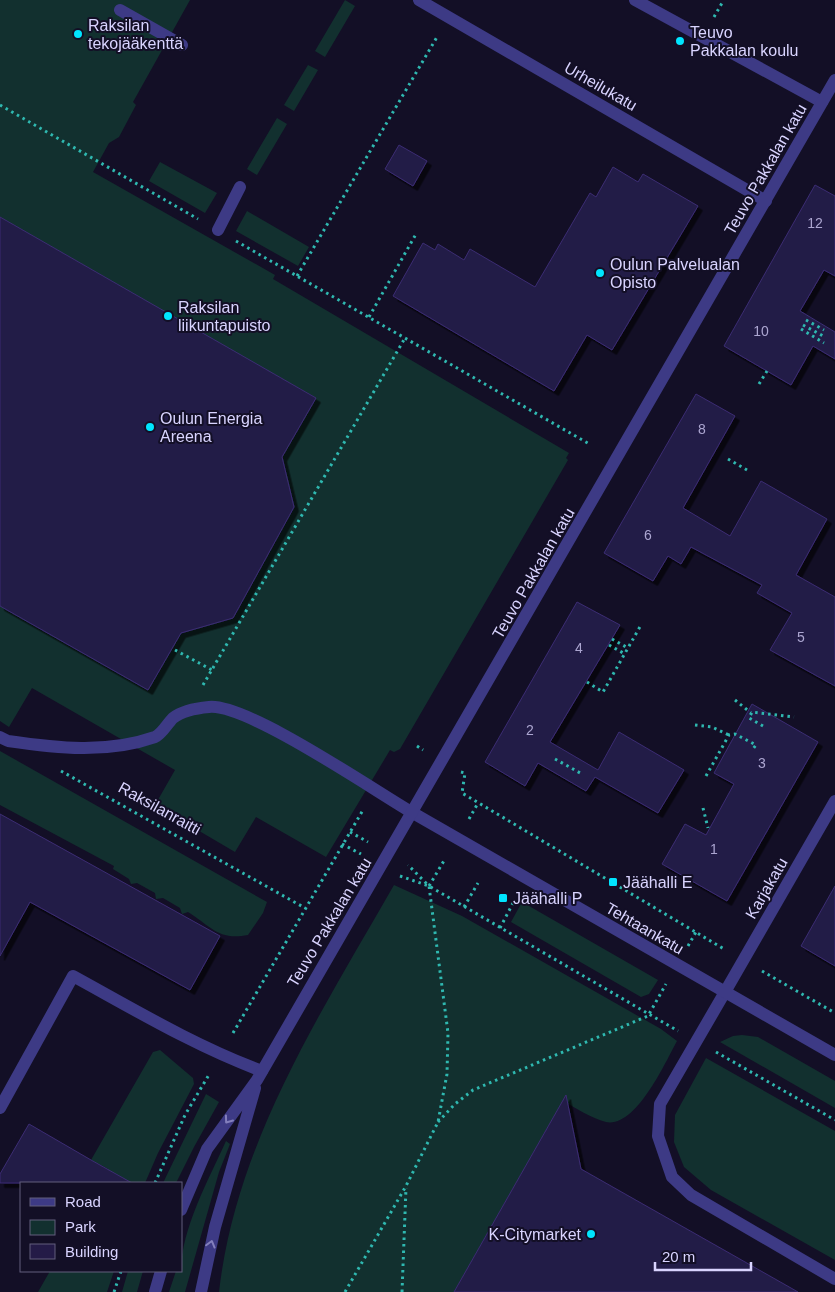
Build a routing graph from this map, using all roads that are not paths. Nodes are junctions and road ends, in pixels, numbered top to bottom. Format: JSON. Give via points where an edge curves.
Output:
{"nodes":[{"id":1,"x":419,"y":0,"type":"edge"},
{"id":2,"x":635,"y":0,"type":"edge"},
{"id":3,"x":120,"y":10,"type":"dead end"},
{"id":4,"x":182,"y":45,"type":"dead end"},
{"id":5,"x":835,"y":80,"type":"edge"},
{"id":6,"x":822,"y":102,"type":"junction"},
{"id":7,"x":240,"y":187,"type":"dead end"},
{"id":8,"x":766,"y":201,"type":"junction"},
{"id":9,"x":218,"y":230,"type":"road end"},
{"id":10,"x":4,"y":739,"type":"edge"},
{"id":11,"x":835,"y":801,"type":"edge"},
{"id":12,"x":413,"y":813,"type":"junction"},
{"id":13,"x":725,"y":992,"type":"junction"},
{"id":14,"x":835,"y":1055,"type":"edge"},
{"id":15,"x":260,"y":1076,"type":"junction"},
{"id":16,"x":0,"y":1108,"type":"edge"},
{"id":17,"x":182,"y":1208,"type":"edge"},
{"id":18,"x":161,"y":1272,"type":"edge"},
{"id":19,"x":835,"y":1279,"type":"edge"},
{"id":20,"x":155,"y":1292,"type":"edge"},
{"id":21,"x":202,"y":1292,"type":"edge"}],
"edges":[{"from":1,"to":8,"type":"street","name":"Urheilukatu"},
{"from":2,"to":6,"type":"street"},
{"from":3,"to":4,"type":"street"},
{"from":5,"to":6,"type":"street","name":"Teuvo Pakkalan katu"},
{"from":6,"to":8,"type":"street","name":"Teuvo Pakkalan katu"},
{"from":7,"to":9,"type":"street"},
{"from":8,"to":12,"type":"street","name":"Teuvo Pakkalan katu"},
{"from":10,"to":12,"type":"street","name":"Tehtaankatu","via":[[64,749],[118,746],[157,736],[175,717],[211,706],[251,718]]},
{"from":11,"to":13,"type":"street","name":"Karjakatu"},
{"from":12,"to":13,"type":"street","name":"Tehtaankatu"},
{"from":12,"to":15,"type":"street","name":"Teuvo Pakkalan katu"},
{"from":13,"to":14,"type":"street","name":"Tehtaankatu"},
{"from":13,"to":19,"type":"street","name":"Karjakatu","via":[[660,1104],[658,1136],[672,1177],[691,1195]]},
{"from":15,"to":16,"type":"street","via":[[73,976]]},
{"from":15,"to":17,"type":"street","name":"Teuvo Pakkalan katu","one_way":true,"via":[[207,1149]]},
{"from":21,"to":15,"type":"street","name":"Teuvo Pakkalan katu","one_way":true,"via":[[215,1227]]},
{"from":18,"to":20,"type":"street"}]}
